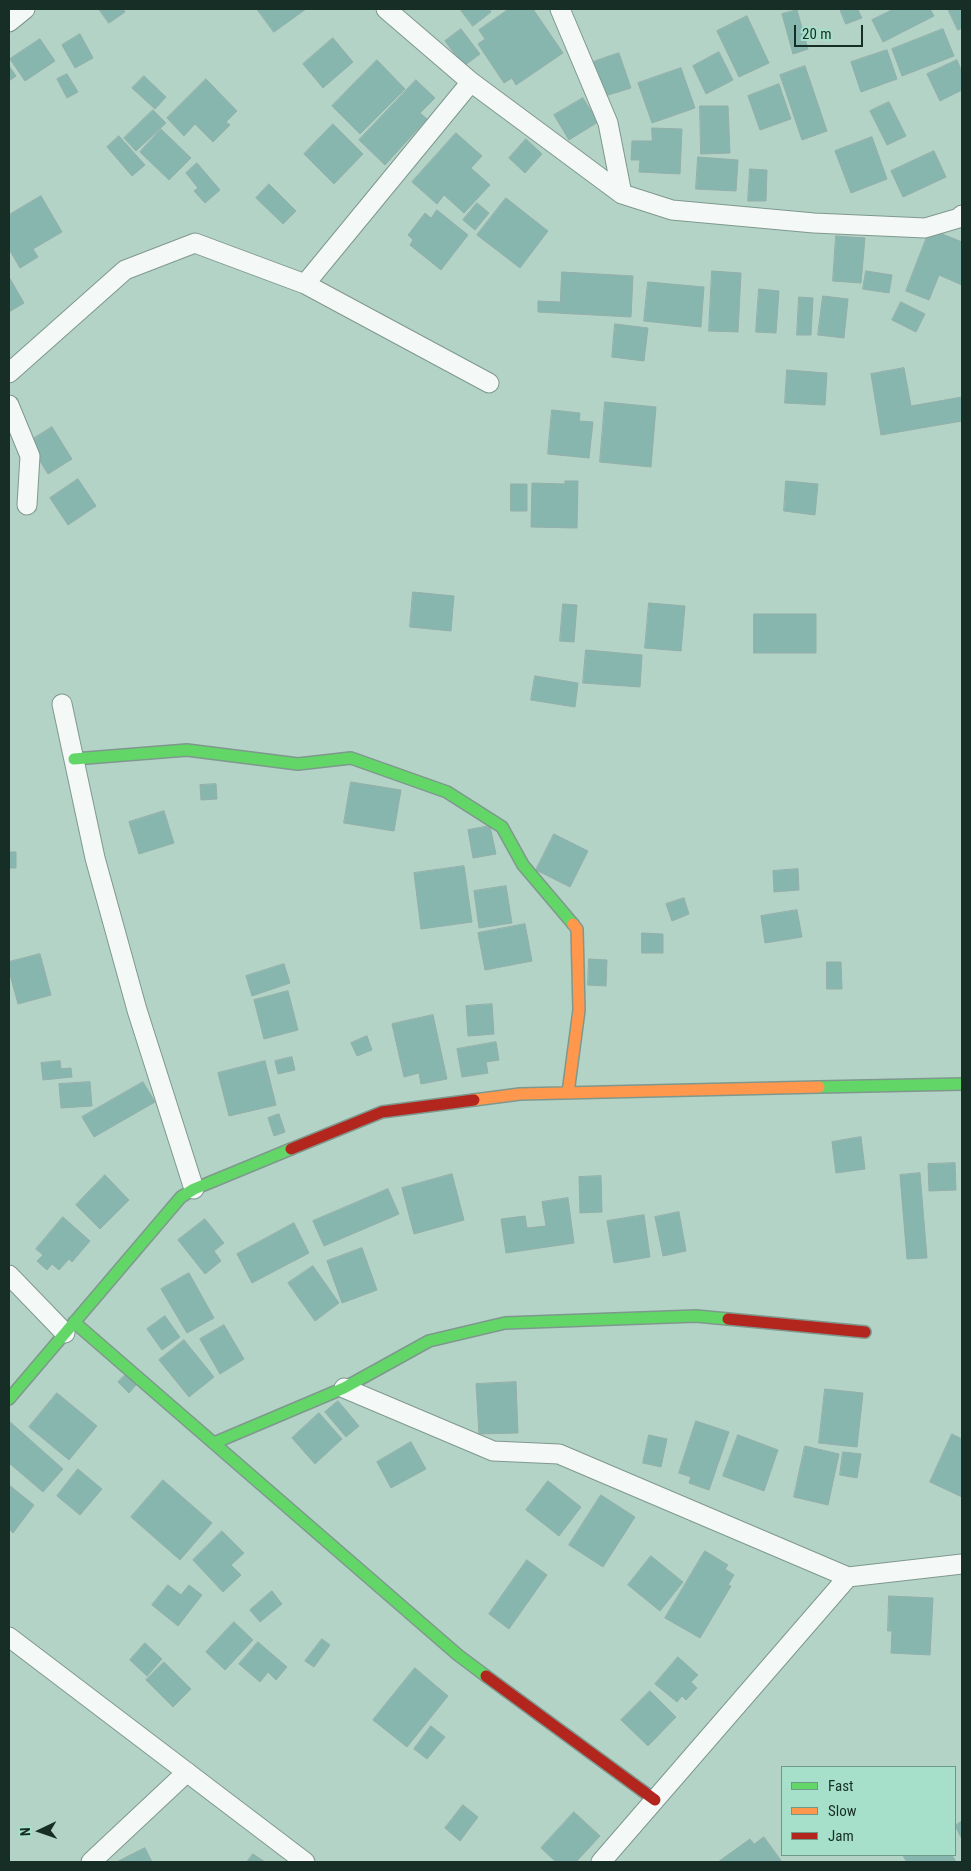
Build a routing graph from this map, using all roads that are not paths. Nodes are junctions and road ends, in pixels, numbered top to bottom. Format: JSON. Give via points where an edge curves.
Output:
{"nodes":[{"id":1,"x":24,"y":9,"type":"edge"},
{"id":2,"x":386,"y":9,"type":"edge"},
{"id":3,"x":560,"y":9,"type":"edge"},
{"id":4,"x":9,"y":22,"type":"edge"},
{"id":5,"x":471,"y":82,"type":"junction"},
{"id":6,"x":622,"y":194,"type":"junction"},
{"id":7,"x":962,"y":215,"type":"edge"},
{"id":8,"x":305,"y":284,"type":"junction"},
{"id":9,"x":9,"y":373,"type":"edge"},
{"id":10,"x":489,"y":383,"type":"dead end"},
{"id":11,"x":9,"y":405,"type":"edge"},
{"id":12,"x":27,"y":505,"type":"dead end"},
{"id":13,"x":62,"y":704,"type":"dead end"},
{"id":14,"x":74,"y":759,"type":"junction"},
{"id":15,"x":962,"y":1084,"type":"edge"},
{"id":16,"x":568,"y":1093,"type":"junction"},
{"id":17,"x":194,"y":1189,"type":"junction"},
{"id":18,"x":9,"y":1275,"type":"edge"},
{"id":19,"x":70,"y":1327,"type":"junction"},
{"id":20,"x":866,"y":1332,"type":"dead end"},
{"id":21,"x":344,"y":1388,"type":"junction"},
{"id":22,"x":9,"y":1398,"type":"edge"},
{"id":23,"x":214,"y":1443,"type":"junction"},
{"id":24,"x":962,"y":1564,"type":"edge"},
{"id":25,"x":848,"y":1576,"type":"junction"},
{"id":26,"x":9,"y":1637,"type":"edge"},
{"id":27,"x":188,"y":1772,"type":"junction"},
{"id":28,"x":655,"y":1800,"type":"junction"},
{"id":29,"x":91,"y":1862,"type":"edge"},
{"id":30,"x":305,"y":1862,"type":"edge"},
{"id":31,"x":601,"y":1862,"type":"edge"}],
"edges":[{"from":1,"to":4,"type":"street"},
{"from":2,"to":5,"type":"street"},
{"from":3,"to":6,"type":"street","via":[[608,122]]},
{"from":5,"to":6,"type":"street"},
{"from":5,"to":8,"type":"street"},
{"from":6,"to":7,"type":"street","via":[[672,210],[814,223],[926,228]]},
{"from":8,"to":9,"type":"street","via":[[195,243],[125,270]]},
{"from":8,"to":10,"type":"street"},
{"from":11,"to":12,"type":"street","via":[[30,456]]},
{"from":13,"to":14,"type":"street"},
{"from":14,"to":16,"type":"street","via":[[187,750],[298,764],[351,758],[447,792],[502,827],[523,865],[577,929],[579,1010]]},
{"from":14,"to":17,"type":"street","via":[[95,858],[137,1010]]},
{"from":15,"to":16,"type":"street"},
{"from":16,"to":17,"type":"street","via":[[520,1094],[382,1112]]},
{"from":17,"to":19,"type":"street","via":[[182,1197]]},
{"from":18,"to":19,"type":"street"},
{"from":19,"to":22,"type":"street"},
{"from":19,"to":23,"type":"street"},
{"from":20,"to":21,"type":"street","via":[[696,1316],[505,1323],[428,1341]]},
{"from":21,"to":23,"type":"street"},
{"from":21,"to":25,"type":"street","via":[[493,1451],[559,1454]]},
{"from":23,"to":28,"type":"street","via":[[458,1655]]},
{"from":24,"to":25,"type":"street"},
{"from":25,"to":28,"type":"street"},
{"from":26,"to":27,"type":"street"},
{"from":27,"to":29,"type":"street"},
{"from":27,"to":30,"type":"street"},
{"from":28,"to":31,"type":"street"}]}
